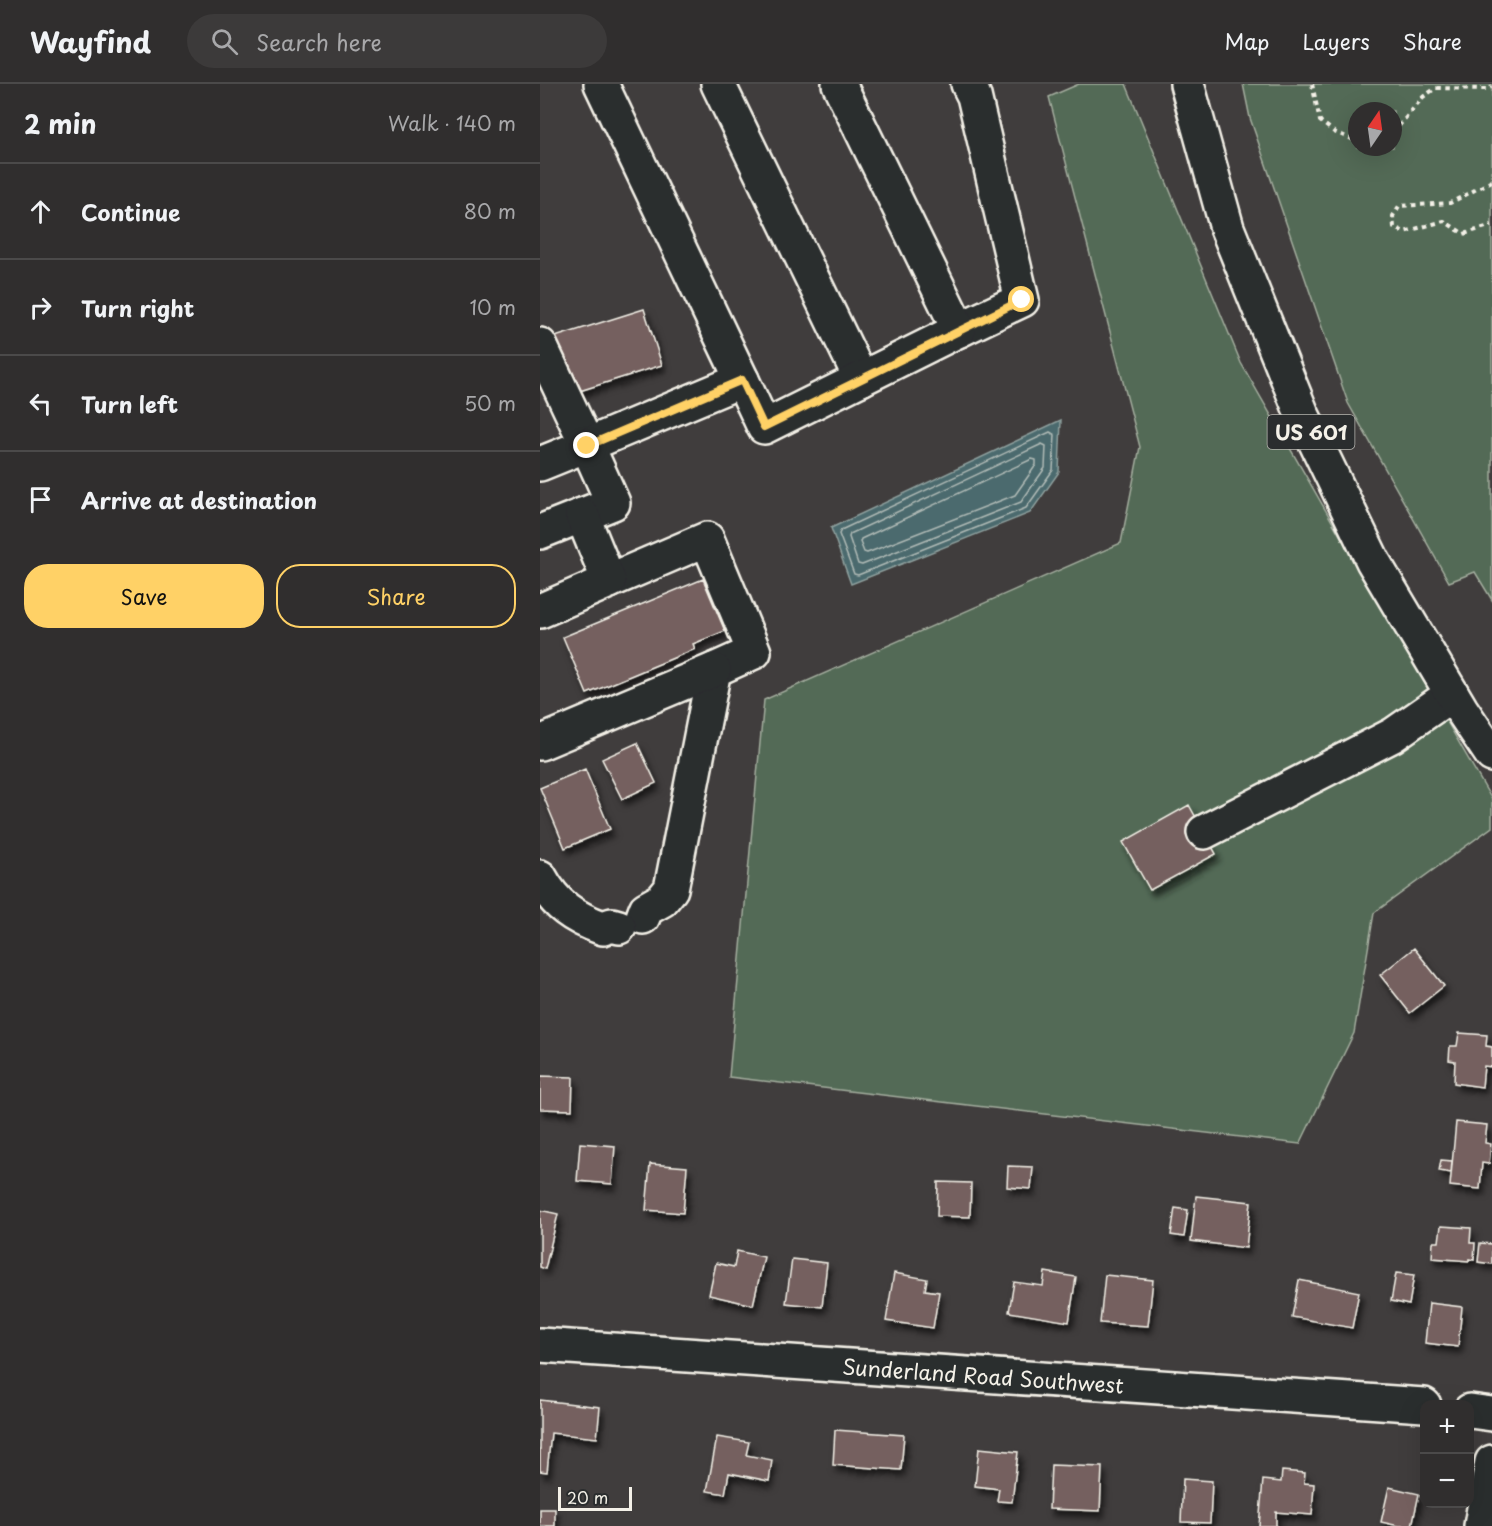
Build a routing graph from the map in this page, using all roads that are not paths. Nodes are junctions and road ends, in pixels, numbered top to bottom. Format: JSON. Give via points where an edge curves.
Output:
{"nodes":[{"id":1,"x":601,"y":84,"type":"edge"},
{"id":2,"x":718,"y":84,"type":"edge"},
{"id":3,"x":839,"y":84,"type":"edge"},
{"id":4,"x":968,"y":84,"type":"edge"},
{"id":5,"x":1187,"y":84,"type":"edge"},
{"id":6,"x":959,"y":330,"type":"junction"},
{"id":7,"x":540,"y":345,"type":"edge"},
{"id":8,"x":861,"y":379,"type":"junction"},
{"id":9,"x":742,"y":380,"type":"junction"},
{"id":10,"x":587,"y":446,"type":"junction"},
{"id":11,"x":540,"y":464,"type":"edge"},
{"id":12,"x":582,"y":515,"type":"junction"},
{"id":13,"x":540,"y":532,"type":"edge"},
{"id":14,"x":609,"y":581,"type":"junction"},
{"id":15,"x":540,"y":611,"type":"edge"},
{"id":16,"x":714,"y":670,"type":"junction"},
{"id":17,"x":1452,"y":694,"type":"junction"},
{"id":18,"x":540,"y":743,"type":"edge"},
{"id":19,"x":1492,"y":755,"type":"edge"},
{"id":20,"x":1204,"y":832,"type":"dead end"},
{"id":21,"x":540,"y":877,"type":"edge"},
{"id":22,"x":540,"y":1345,"type":"edge"},
{"id":23,"x":1420,"y":1405,"type":"edge"},
{"id":24,"x":1474,"y":1412,"type":"edge"},
{"id":25,"x":1492,"y":1414,"type":"edge"},
{"id":26,"x":1492,"y":1462,"type":"edge"},
{"id":27,"x":1481,"y":1526,"type":"edge"}],
"edges":[{"from":1,"to":9,"type":"main road"},
{"from":2,"to":8,"type":"main road"},
{"from":3,"to":6,"type":"main road"},
{"from":4,"to":6,"type":"main road","via":[[1022,300]]},
{"from":5,"to":17,"type":"main road","number":"US 601","via":[[1227,228],[1302,414],[1373,561]]},
{"from":6,"to":8,"type":"main road"},
{"from":7,"to":10,"type":"main road"},
{"from":8,"to":9,"type":"main road","via":[[764,427]]},
{"from":9,"to":10,"type":"main road"},
{"from":10,"to":11,"type":"main road"},
{"from":10,"to":12,"type":"main road","via":[[613,503]]},
{"from":12,"to":13,"type":"main road"},
{"from":12,"to":14,"type":"main road"},
{"from":14,"to":15,"type":"main road"},
{"from":14,"to":16,"type":"main road","via":[[707,539],[754,652]]},
{"from":16,"to":18,"type":"main road"},
{"from":16,"to":21,"type":"main road","via":[[670,889],[662,900],[603,928],[580,920],[557,902]]},
{"from":17,"to":19,"type":"main road","number":"US 601"},
{"from":17,"to":20,"type":"main road","via":[[1393,735]]},
{"from":22,"to":23,"type":"main road","name":"Sunderland Road Southwest"},
{"from":24,"to":25,"type":"main road"},
{"from":26,"to":27,"type":"main road"}]}
